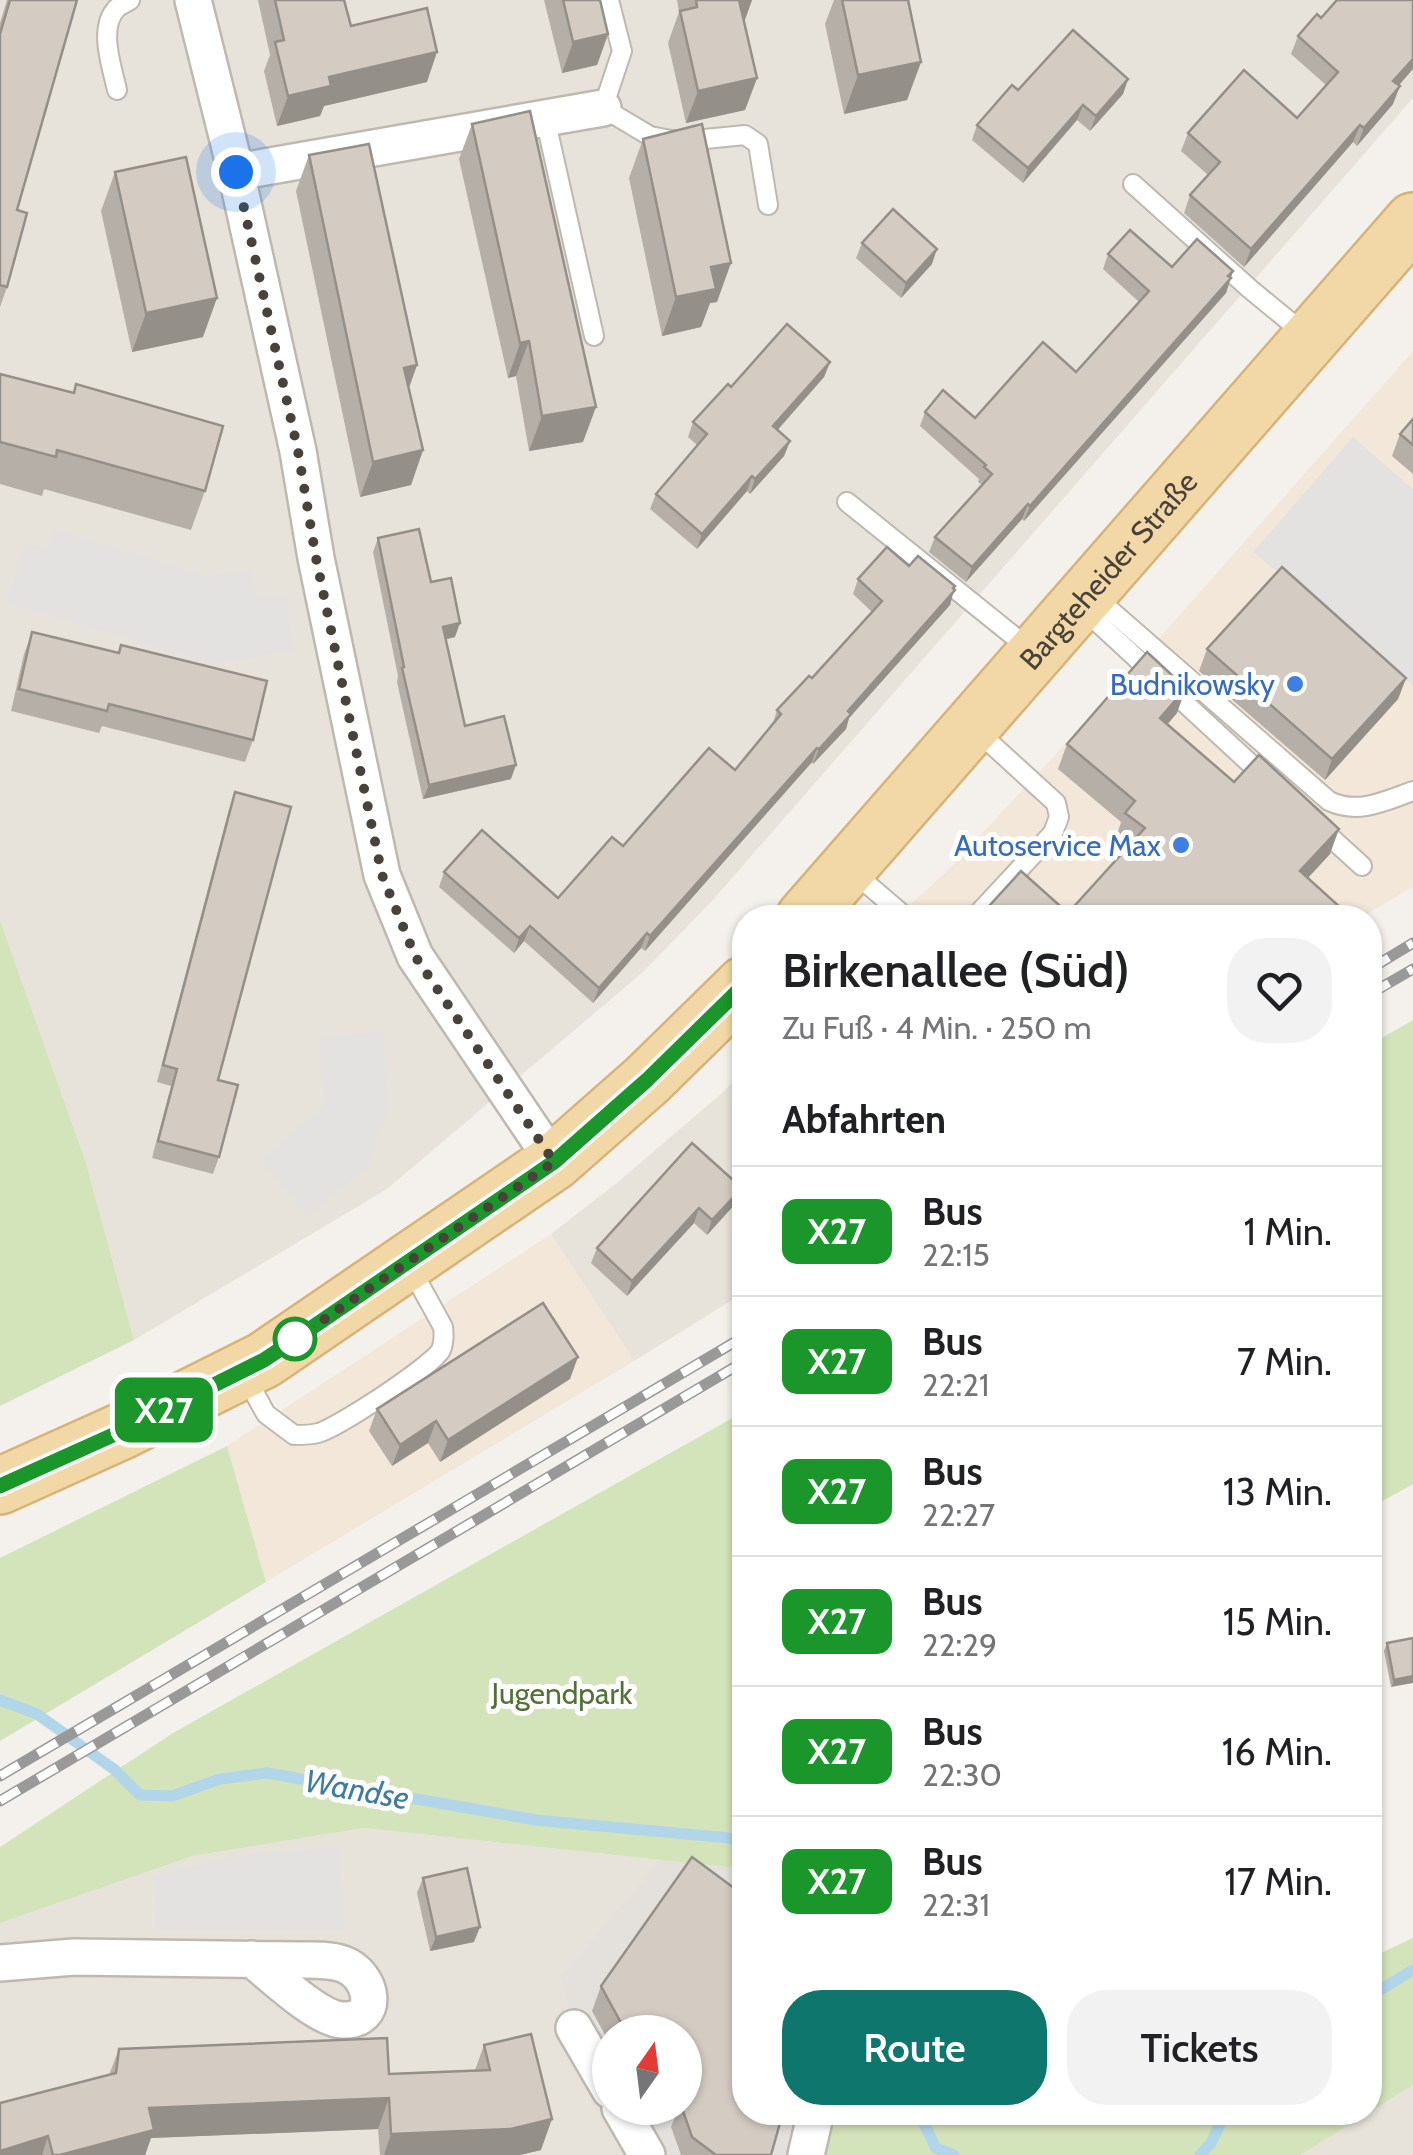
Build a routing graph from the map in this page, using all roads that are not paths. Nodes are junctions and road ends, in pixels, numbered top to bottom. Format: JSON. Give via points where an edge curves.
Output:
{"nodes":[{"id":1,"x":130,"y":0,"type":"edge"},
{"id":2,"x":193,"y":0,"type":"edge"},
{"id":3,"x":609,"y":0,"type":"edge"},
{"id":4,"x":116,"y":90,"type":"dead end"},
{"id":5,"x":602,"y":108,"type":"junction"},
{"id":6,"x":544,"y":118,"type":"junction"},
{"id":7,"x":236,"y":172,"type":"junction"},
{"id":8,"x":1134,"y":184,"type":"dead end"},
{"id":9,"x":768,"y":205,"type":"dead end"},
{"id":10,"x":1413,"y":221,"type":"edge"},
{"id":11,"x":594,"y":336,"type":"dead end"},
{"id":12,"x":1310,"y":339,"type":"junction"},
{"id":13,"x":847,"y":502,"type":"dead end"},
{"id":14,"x":1084,"y":598,"type":"junction"},
{"id":15,"x":1035,"y":654,"type":"junction"},
{"id":16,"x":972,"y":726,"type":"junction"},
{"id":17,"x":1274,"y":786,"type":"edge"},
{"id":18,"x":1413,"y":791,"type":"edge"},
{"id":19,"x":1304,"y":812,"type":"edge"},
{"id":20,"x":1362,"y":866,"type":"dead end"},
{"id":21,"x":848,"y":867,"type":"junction"},
{"id":22,"x":815,"y":905,"type":"edge"},
{"id":23,"x":892,"y":905,"type":"edge"},
{"id":24,"x":986,"y":905,"type":"edge"},
{"id":25,"x":732,"y":997,"type":"edge"},
{"id":26,"x":554,"y":1162,"type":"junction"},
{"id":27,"x":408,"y":1262,"type":"junction"},
{"id":28,"x":242,"y":1371,"type":"junction"},
{"id":29,"x":0,"y":1486,"type":"edge"},
{"id":30,"x":252,"y":1959,"type":"dead end"},
{"id":31,"x":0,"y":1963,"type":"edge"},
{"id":32,"x":574,"y":2028,"type":"dead end"},
{"id":33,"x":592,"y":2059,"type":"edge"},
{"id":34,"x":630,"y":2125,"type":"edge"},
{"id":35,"x":813,"y":2125,"type":"edge"},
{"id":36,"x":647,"y":2155,"type":"edge"},
{"id":37,"x":806,"y":2155,"type":"edge"}],
"edges":[{"from":1,"to":4,"type":"lane","via":[[116,10],[107,39]]},
{"from":2,"to":7,"type":"street"},
{"from":3,"to":5,"type":"lane","via":[[622,51]]},
{"from":5,"to":6,"type":"street"},
{"from":5,"to":9,"type":"lane","via":[[650,136],[754,140]]},
{"from":6,"to":7,"type":"street"},
{"from":6,"to":11,"type":"lane"},
{"from":7,"to":26,"type":"street","via":[[382,875],[415,956]]},
{"from":8,"to":12,"type":"lane"},
{"from":10,"to":12,"type":"main road","name":"Bargteheider Straße"},
{"from":12,"to":14,"type":"main road","name":"Bargteheider Straße"},
{"from":13,"to":15,"type":"lane"},
{"from":14,"to":15,"type":"main road","name":"Bargteheider Straße"},
{"from":14,"to":17,"type":"lane"},
{"from":14,"to":18,"type":"lane","via":[[1329,801],[1357,808]]},
{"from":15,"to":16,"type":"main road","name":"Bargteheider Straße"},
{"from":16,"to":21,"type":"main road","name":"Bargteheider Straße"},
{"from":16,"to":24,"type":"lane","via":[[1056,802],[1059,812],[1053,832]]},
{"from":19,"to":20,"type":"lane"},
{"from":21,"to":22,"type":"main road","name":"Bargteheider Straße"},
{"from":21,"to":23,"type":"lane"},
{"from":25,"to":26,"type":"main road"},
{"from":26,"to":27,"type":"main road"},
{"from":27,"to":28,"type":"main road"},
{"from":27,"to":28,"type":"lane","via":[[443,1328],[440,1352],[360,1411],[319,1433],[294,1435],[266,1414]]},
{"from":28,"to":29,"type":"main road"},
{"from":30,"to":31,"type":"street"},
{"from":32,"to":33,"type":"street"},
{"from":34,"to":36,"type":"street"},
{"from":35,"to":37,"type":"street"}]}
